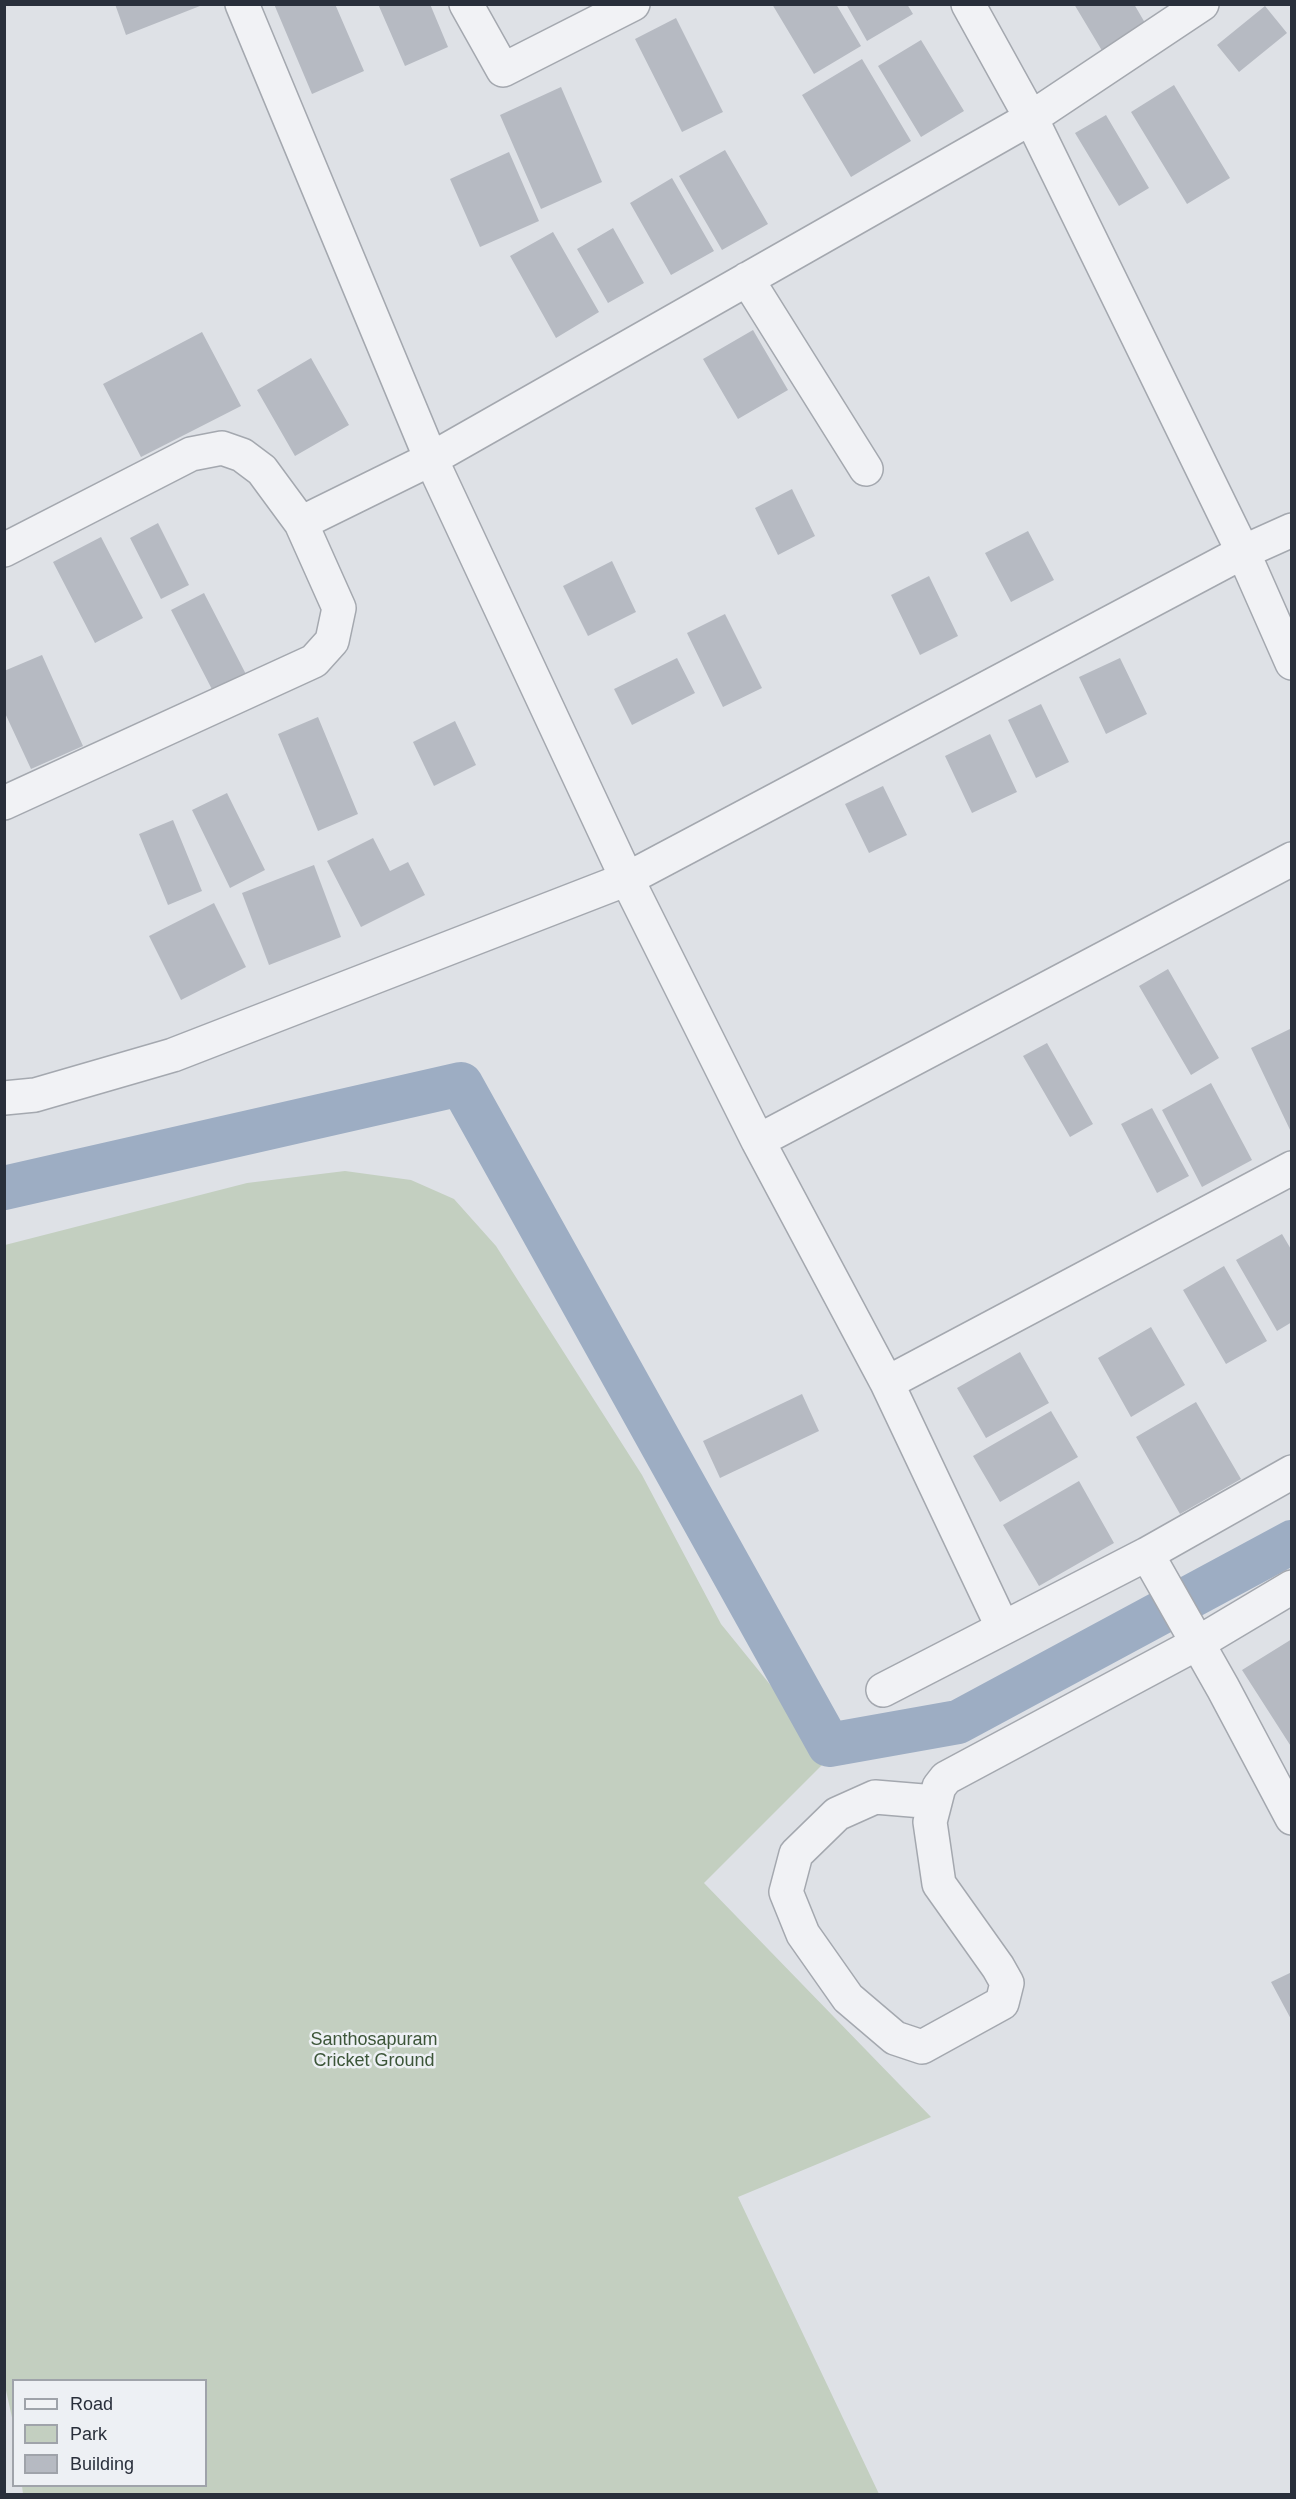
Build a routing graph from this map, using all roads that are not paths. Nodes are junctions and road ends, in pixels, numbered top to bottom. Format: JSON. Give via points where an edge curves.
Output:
{"nodes":[{"id":1,"x":242,"y":4,"type":"edge"},
{"id":2,"x":466,"y":4,"type":"edge"},
{"id":3,"x":633,"y":4,"type":"edge"},
{"id":4,"x":968,"y":4,"type":"edge"},
{"id":5,"x":1202,"y":4,"type":"edge"},
{"id":6,"x":1030,"y":118,"type":"junction"},
{"id":7,"x":747,"y":279,"type":"junction"},
{"id":8,"x":431,"y":459,"type":"junction"},
{"id":9,"x":866,"y":469,"type":"dead end"},
{"id":10,"x":301,"y":523,"type":"junction"},
{"id":11,"x":1292,"y":530,"type":"edge"},
{"id":12,"x":4,"y":550,"type":"edge"},
{"id":13,"x":1243,"y":552,"type":"junction"},
{"id":14,"x":1292,"y":663,"type":"edge"},
{"id":15,"x":4,"y":803,"type":"edge"},
{"id":16,"x":1292,"y":859,"type":"edge"},
{"id":17,"x":627,"y":879,"type":"junction"},
{"id":18,"x":4,"y":1098,"type":"edge"},
{"id":19,"x":758,"y":1141,"type":"junction"},
{"id":20,"x":1292,"y":1168,"type":"edge"},
{"id":21,"x":887,"y":1383,"type":"junction"},
{"id":22,"x":1292,"y":1472,"type":"edge"},
{"id":23,"x":1149,"y":1559,"type":"junction"},
{"id":24,"x":1292,"y":1587,"type":"edge"},
{"id":25,"x":1002,"y":1626,"type":"junction"},
{"id":26,"x":1190,"y":1630,"type":"junction"},
{"id":27,"x":883,"y":1690,"type":"dead end"},
{"id":28,"x":934,"y":1802,"type":"junction"},
{"id":29,"x":1292,"y":1818,"type":"edge"}],
"edges":[{"from":1,"to":8,"type":"street"},
{"from":2,"to":3,"type":"street","via":[[503,70]]},
{"from":4,"to":6,"type":"street"},
{"from":5,"to":6,"type":"street"},
{"from":6,"to":7,"type":"street"},
{"from":6,"to":13,"type":"street"},
{"from":7,"to":8,"type":"street"},
{"from":7,"to":9,"type":"street"},
{"from":8,"to":10,"type":"street"},
{"from":8,"to":17,"type":"street"},
{"from":10,"to":12,"type":"street","via":[[262,470],[242,455],[222,448],[191,454]]},
{"from":10,"to":15,"type":"street","via":[[339,608],[332,641],[314,661]]},
{"from":11,"to":13,"type":"street"},
{"from":13,"to":14,"type":"street"},
{"from":13,"to":17,"type":"street"},
{"from":16,"to":19,"type":"street"},
{"from":17,"to":18,"type":"street","via":[[173,1055],[35,1095]]},
{"from":17,"to":19,"type":"street"},
{"from":19,"to":21,"type":"street"},
{"from":20,"to":21,"type":"street"},
{"from":21,"to":25,"type":"street"},
{"from":22,"to":23,"type":"street"},
{"from":23,"to":25,"type":"street"},
{"from":23,"to":26,"type":"street"},
{"from":24,"to":26,"type":"street"},
{"from":25,"to":27,"type":"street"},
{"from":26,"to":28,"type":"street","via":[[946,1778]]},
{"from":26,"to":29,"type":"street"},
{"from":28,"to":28,"type":"street","via":[[875,1797],[837,1814],[796,1854],[786,1892],[803,1934],[848,1998],[895,2038],[922,2047],[1002,2003],[1007,1983],[939,1884],[930,1822]]}]}
